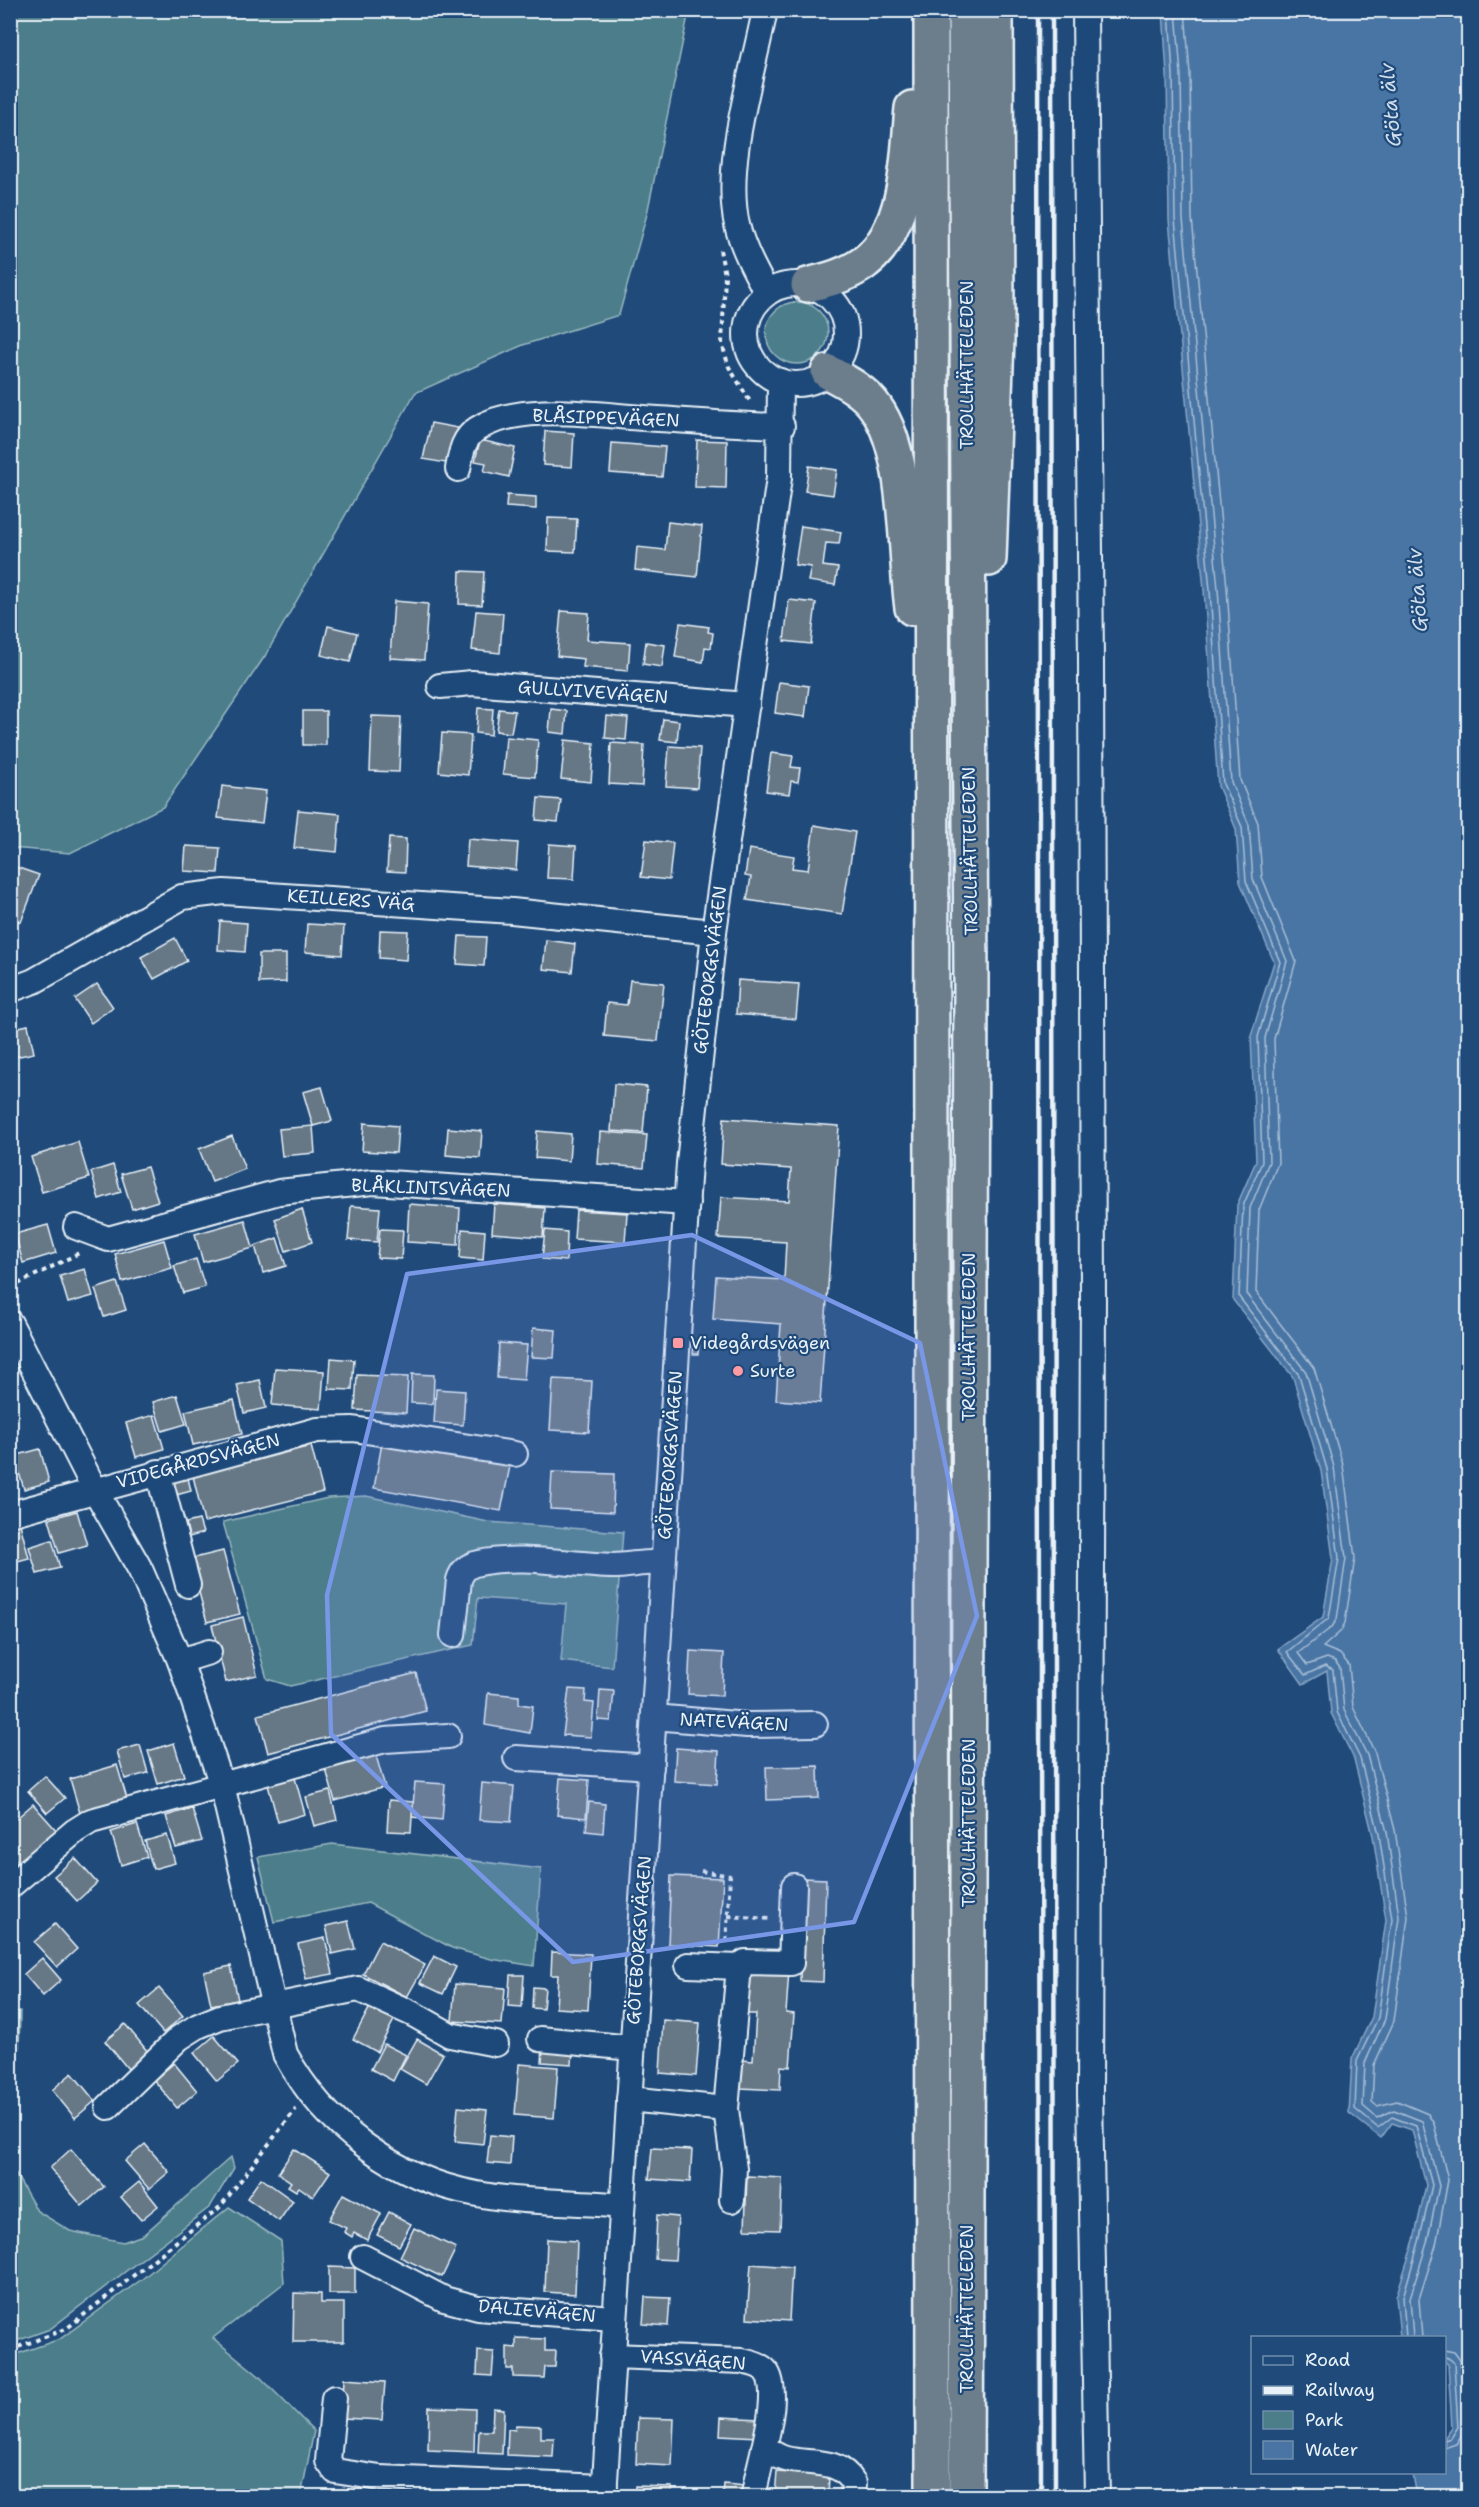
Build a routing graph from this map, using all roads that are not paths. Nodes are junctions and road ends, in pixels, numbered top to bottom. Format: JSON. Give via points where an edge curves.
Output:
{"nodes":[{"id":1,"x":765,"y":10,"type":"edge"},
{"id":2,"x":925,"y":10,"type":"edge"},
{"id":3,"x":931,"y":10,"type":"edge"},
{"id":4,"x":965,"y":10,"type":"edge"},
{"id":5,"x":996,"y":10,"type":"edge"},
{"id":6,"x":1084,"y":10,"type":"edge"},
{"id":7,"x":981,"y":177,"type":"junction"},
{"id":8,"x":808,"y":285,"type":"junction"},
{"id":9,"x":767,"y":293,"type":"junction"},
{"id":10,"x":828,"y":372,"type":"junction"},
{"id":11,"x":780,"y":381,"type":"junction"},
{"id":12,"x":782,"y":426,"type":"junction"},
{"id":13,"x":458,"y":469,"type":"dead end"},
{"id":14,"x":440,"y":686,"type":"dead end"},
{"id":15,"x":747,"y":705,"type":"junction"},
{"id":16,"x":933,"y":752,"type":"junction"},
{"id":17,"x":714,"y":932,"type":"junction"},
{"id":18,"x":10,"y":990,"type":"edge"},
{"id":19,"x":687,"y":1203,"type":"junction"},
{"id":20,"x":76,"y":1227,"type":"dead end"},
{"id":21,"x":10,"y":1323,"type":"edge"},
{"id":22,"x":515,"y":1454,"type":"dead end"},
{"id":23,"x":158,"y":1472,"type":"junction"},
{"id":24,"x":96,"y":1490,"type":"junction"},
{"id":25,"x":10,"y":1514,"type":"edge"},
{"id":26,"x":663,"y":1563,"type":"junction"},
{"id":27,"x":188,"y":1585,"type":"dead end"},
{"id":28,"x":453,"y":1635,"type":"dead end"},
{"id":29,"x":209,"y":1652,"type":"dead end"},
{"id":30,"x":180,"y":1661,"type":"junction"},
{"id":31,"x":654,"y":1717,"type":"junction"},
{"id":32,"x":815,"y":1724,"type":"dead end"},
{"id":33,"x":448,"y":1736,"type":"dead end"},
{"id":34,"x":516,"y":1758,"type":"dead end"},
{"id":35,"x":651,"y":1767,"type":"junction"},
{"id":36,"x":222,"y":1785,"type":"junction"},
{"id":37,"x":10,"y":1886,"type":"edge"},
{"id":38,"x":794,"y":1886,"type":"dead end"},
{"id":39,"x":688,"y":1965,"type":"dead end"},
{"id":40,"x":732,"y":1967,"type":"junction"},
{"id":41,"x":276,"y":2006,"type":"junction"},
{"id":42,"x":540,"y":2039,"type":"dead end"},
{"id":43,"x":496,"y":2044,"type":"dead end"},
{"id":44,"x":632,"y":2048,"type":"junction"},
{"id":45,"x":629,"y":2099,"type":"junction"},
{"id":46,"x":108,"y":2107,"type":"dead end"},
{"id":47,"x":726,"y":2109,"type":"junction"},
{"id":48,"x":732,"y":2200,"type":"dead end"},
{"id":49,"x":622,"y":2206,"type":"junction"},
{"id":50,"x":363,"y":2257,"type":"dead end"},
{"id":51,"x":614,"y":2318,"type":"junction"},
{"id":52,"x":612,"y":2356,"type":"junction"},
{"id":53,"x":334,"y":2398,"type":"dead end"},
{"id":54,"x":764,"y":2448,"type":"junction"},
{"id":55,"x":604,"y":2492,"type":"edge"},
{"id":56,"x":754,"y":2496,"type":"edge"},
{"id":57,"x":853,"y":2496,"type":"edge"},
{"id":58,"x":933,"y":2496,"type":"edge"},
{"id":59,"x":966,"y":2496,"type":"edge"},
{"id":60,"x":1097,"y":2496,"type":"edge"}],
"edges":[{"from":1,"to":9,"type":"street","via":[[736,155],[734,185],[737,225]]},
{"from":2,"to":8,"type":"highway","via":[[904,174],[889,235],[879,250],[857,267],[834,279]]},
{"from":3,"to":16,"type":"highway","name":"TROLLHÄTTELEDEN"},
{"from":4,"to":7,"type":"highway"},
{"from":5,"to":7,"type":"highway"},
{"from":6,"to":60,"type":"street","via":[[1093,1264],[1090,2094]]},
{"from":7,"to":59,"type":"highway","name":"TROLLHÄTTELEDEN","via":[[997,339],[986,641],[969,754]]},
{"from":8,"to":9,"type":"street","via":[[786,285]]},
{"from":8,"to":10,"type":"street","via":[[830,298],[844,319],[843,351]]},
{"from":9,"to":11,"type":"street","via":[[751,310],[746,341],[760,369]]},
{"from":10,"to":11,"type":"street","via":[[809,382]]},
{"from":10,"to":16,"type":"highway","via":[[861,392],[876,407],[894,451]]},
{"from":11,"to":12,"type":"street","name":"GÖTEBORGSVÄGEN"},
{"from":12,"to":13,"type":"street","name":"BLÅSIPPEVÄGEN","via":[[557,413],[518,416],[476,430],[463,447]]},
{"from":12,"to":15,"type":"street","name":"GÖTEBORGSVÄGEN","via":[[779,478]]},
{"from":14,"to":15,"type":"street","name":"GULLVIVEVÄGEN","via":[[472,683]]},
{"from":15,"to":17,"type":"street","name":"GÖTEBORGSVÄGEN"},
{"from":16,"to":58,"type":"highway","name":"TROLLHÄTTELEDEN"},
{"from":17,"to":18,"type":"street","name":"KEILLERS VÄG","via":[[512,911],[224,892],[182,897],[34,981]]},
{"from":17,"to":19,"type":"street","name":"GÖTEBORGSVÄGEN"},
{"from":19,"to":20,"type":"street","name":"BLÅKLINTSVÄGEN","via":[[404,1184],[328,1185],[279,1192],[108,1239]]},
{"from":19,"to":26,"type":"street","name":"GÖTEBORGSVÄGEN"},
{"from":21,"to":24,"type":"street","name":"VIDEGÅRDSVÄGEN"},
{"from":22,"to":23,"type":"street","name":"VIDEGÅRDSVÄGEN","via":[[352,1429],[317,1430]]},
{"from":23,"to":24,"type":"street","name":"VIDEGÅRDSVÄGEN"},
{"from":23,"to":27,"type":"street"},
{"from":24,"to":25,"type":"street","name":"VIDEGÅRDSVÄGEN"},
{"from":24,"to":30,"type":"street","name":"VIDEGÅRDSVÄGEN","via":[[140,1569]]},
{"from":26,"to":28,"type":"street","via":[[615,1566],[530,1561],[469,1566],[461,1572],[459,1580]]},
{"from":26,"to":31,"type":"street","name":"GÖTEBORGSVÄGEN"},
{"from":29,"to":30,"type":"street"},
{"from":30,"to":36,"type":"street","name":"VIDEGÅRDSVÄGEN"},
{"from":31,"to":32,"type":"street","name":"NATEVÄGEN","via":[[747,1725]]},
{"from":31,"to":35,"type":"street","name":"GÖTEBORGSVÄGEN"},
{"from":33,"to":36,"type":"street","via":[[386,1740]]},
{"from":34,"to":35,"type":"street"},
{"from":35,"to":44,"type":"street","name":"GÖTEBORGSVÄGEN"},
{"from":36,"to":37,"type":"street","via":[[91,1821]]},
{"from":36,"to":41,"type":"street","name":"VIDEGÅRDSVÄGEN"},
{"from":38,"to":40,"type":"street","via":[[791,1963],[745,1962]]},
{"from":39,"to":40,"type":"street"},
{"from":40,"to":47,"type":"street"},
{"from":41,"to":43,"type":"street","via":[[358,1989],[450,2035]]},
{"from":41,"to":46,"type":"street","via":[[220,2017],[198,2026],[179,2038]]},
{"from":41,"to":49,"type":"street","name":"VIDEGÅRDSVÄGEN","via":[[285,2054],[309,2092],[351,2135],[393,2165],[437,2185],[478,2194]]},
{"from":42,"to":44,"type":"street"},
{"from":44,"to":45,"type":"street","name":"GÖTEBORGSVÄGEN"},
{"from":45,"to":47,"type":"street"},
{"from":45,"to":49,"type":"street","name":"GÖTEBORGSVÄGEN"},
{"from":47,"to":48,"type":"street","via":[[734,2169]]},
{"from":49,"to":51,"type":"street","name":"GÖTEBORGSVÄGEN"},
{"from":50,"to":51,"type":"street","name":"DALIEVÄGEN","via":[[444,2299],[478,2308]]},
{"from":51,"to":52,"type":"street","name":"GÖTEBORGSVÄGEN"},
{"from":52,"to":54,"type":"street","name":"VASSVÄGEN","via":[[755,2364],[765,2370],[772,2390]]},
{"from":52,"to":55,"type":"street","name":"GÖTEBORGSVÄGEN"},
{"from":53,"to":55,"type":"street","via":[[328,2461],[335,2471],[380,2478]]},
{"from":54,"to":56,"type":"street","name":"VASSVÄGEN"},
{"from":54,"to":57,"type":"street","via":[[784,2459],[828,2463],[841,2469],[854,2483]]}]}
